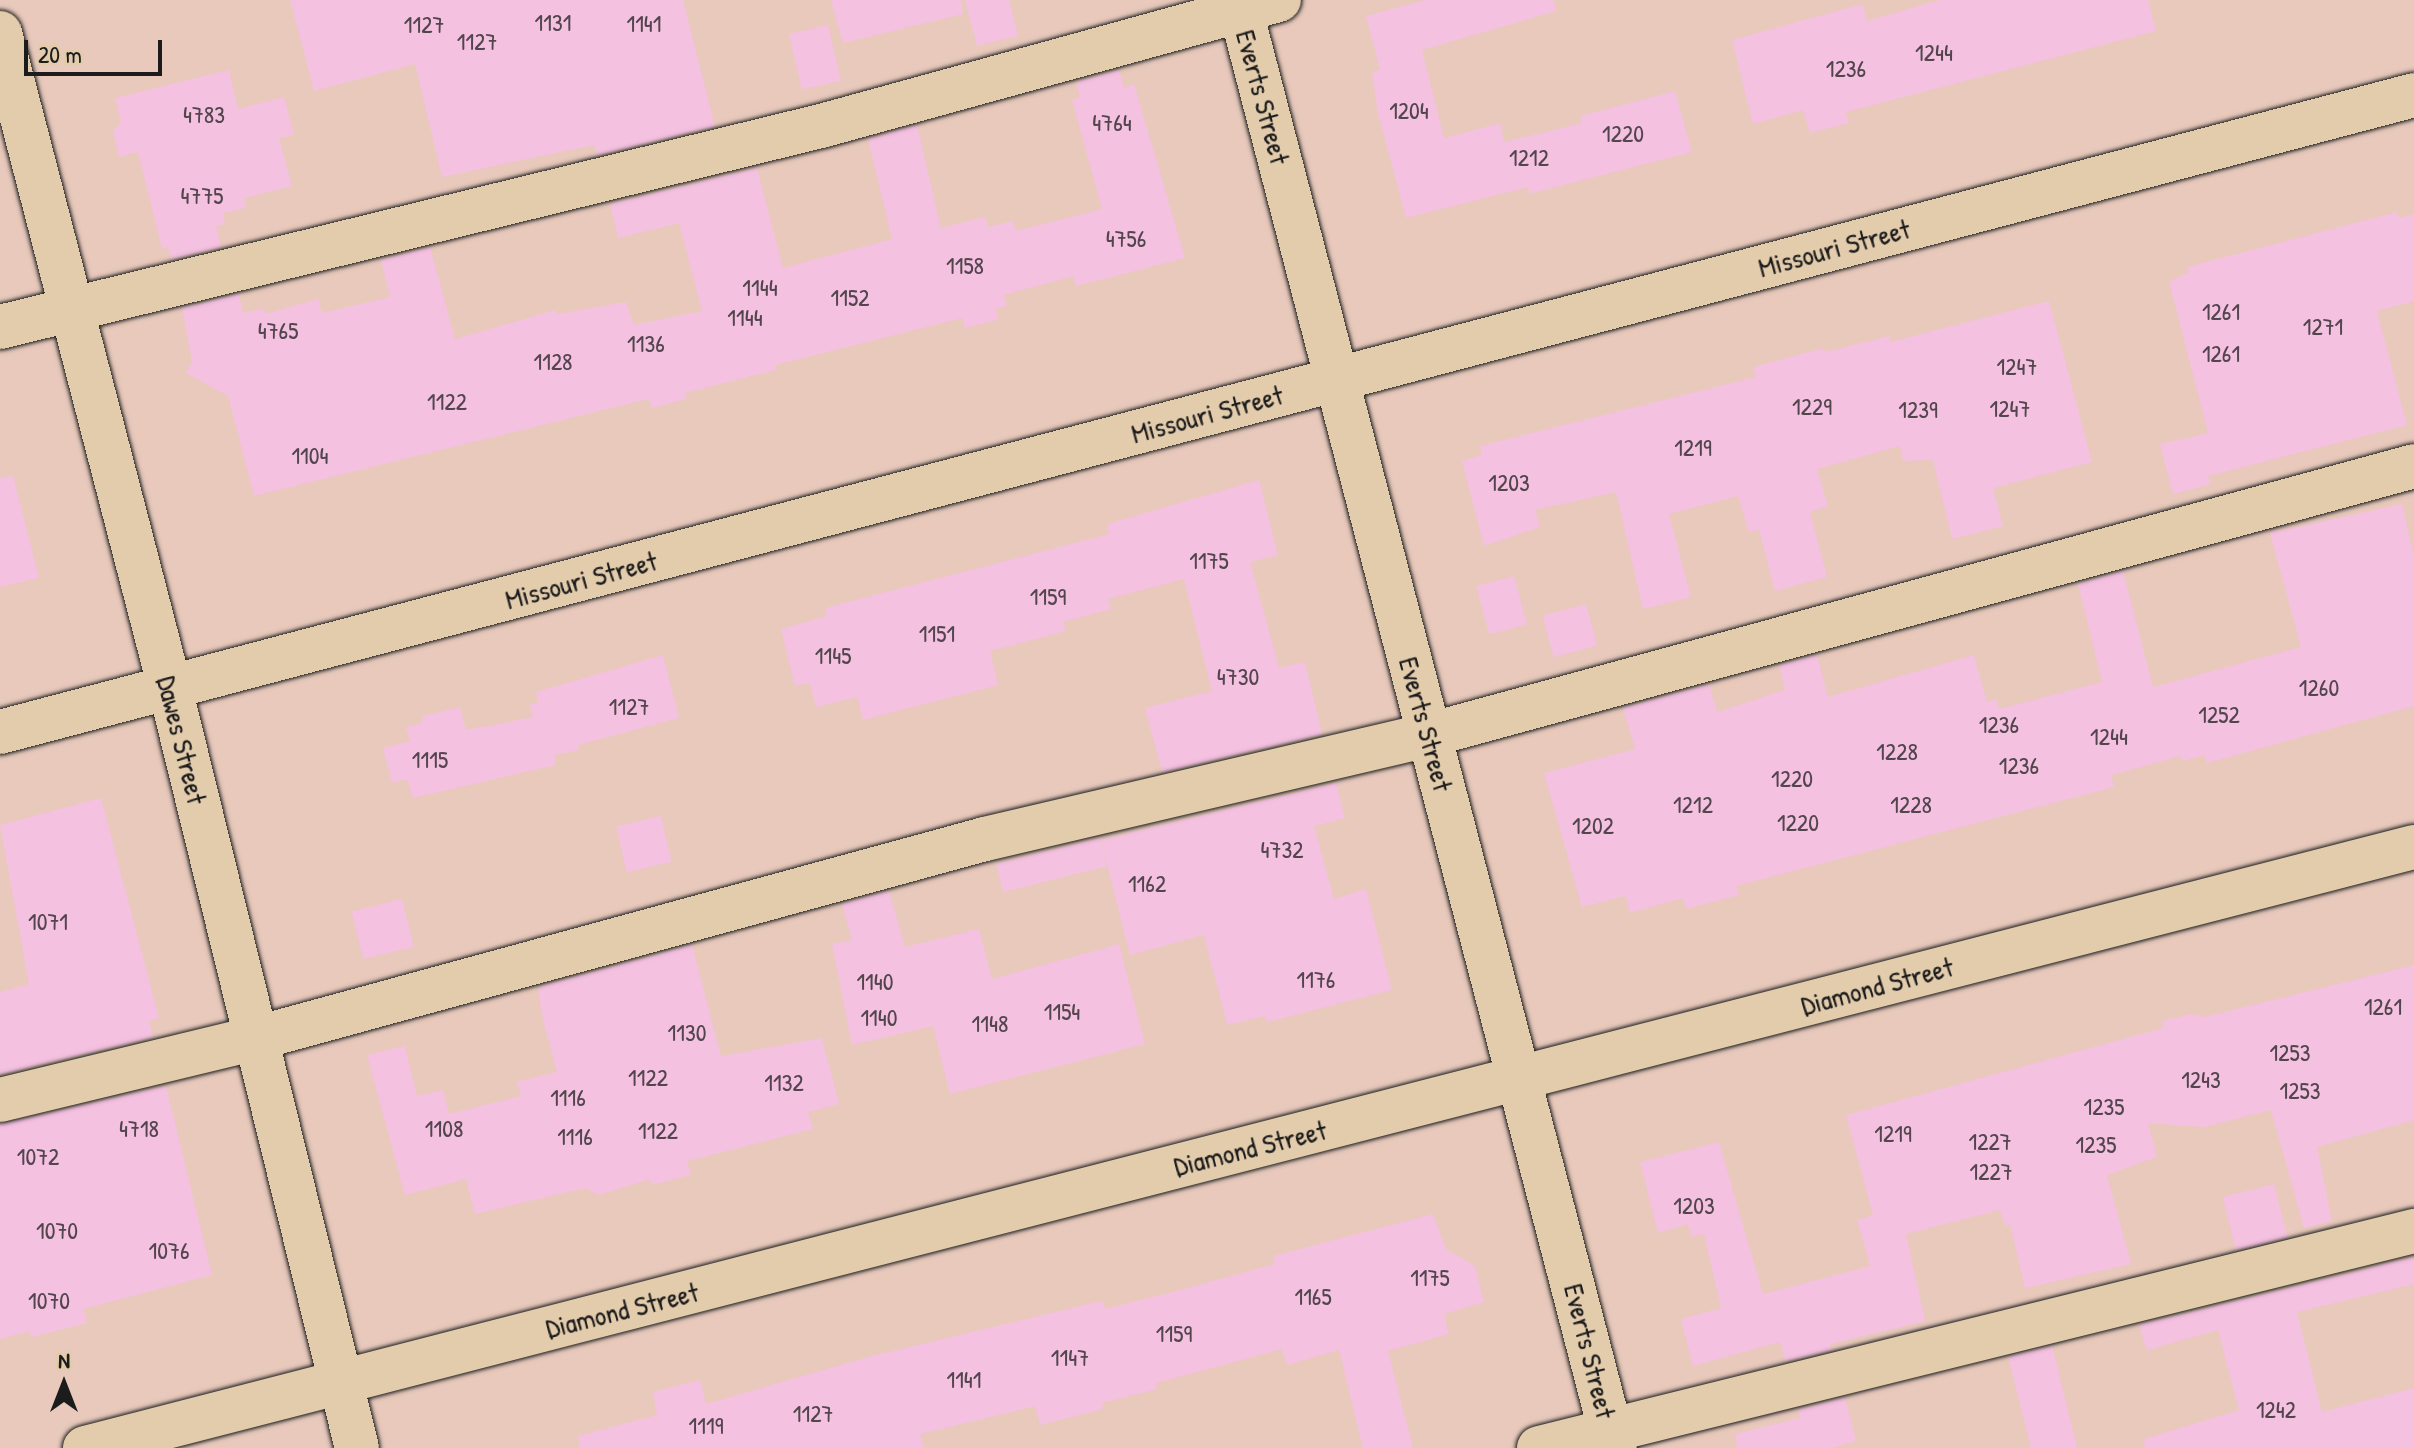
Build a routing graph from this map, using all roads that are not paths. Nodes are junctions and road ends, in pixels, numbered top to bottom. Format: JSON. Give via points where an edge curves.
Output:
{"nodes":[{"id":1,"x":1253,"y":3,"type":"edge"},
{"id":2,"x":0,"y":33,"type":"edge"},
{"id":3,"x":2414,"y":95,"type":"edge"},
{"id":4,"x":70,"y":308,"type":"junction"},
{"id":5,"x":0,"y":327,"type":"edge"},
{"id":6,"x":1337,"y":380,"type":"junction"},
{"id":7,"x":2414,"y":466,"type":"edge"},
{"id":8,"x":170,"y":688,"type":"junction"},
{"id":9,"x":0,"y":732,"type":"edge"},
{"id":10,"x":1429,"y":735,"type":"junction"},
{"id":11,"x":2414,"y":847,"type":"edge"},
{"id":12,"x":257,"y":1038,"type":"junction"},
{"id":13,"x":1520,"y":1078,"type":"junction"},
{"id":14,"x":0,"y":1100,"type":"edge"},
{"id":15,"x":2414,"y":1231,"type":"edge"},
{"id":16,"x":340,"y":1383,"type":"junction"},
{"id":17,"x":1612,"y":1438,"type":"edge"},
{"id":18,"x":85,"y":1448,"type":"edge"},
{"id":19,"x":357,"y":1448,"type":"edge"},
{"id":20,"x":1539,"y":1448,"type":"edge"}],
"edges":[{"from":1,"to":4,"type":"street","via":[[821,126]]},
{"from":1,"to":6,"type":"street","name":"Everts Street"},
{"from":2,"to":4,"type":"street","name":"Dawes Street"},
{"from":3,"to":6,"type":"street","name":"Missouri Street"},
{"from":4,"to":5,"type":"street"},
{"from":4,"to":8,"type":"street","name":"Dawes Street"},
{"from":6,"to":8,"type":"street","name":"Missouri Street"},
{"from":6,"to":10,"type":"street","name":"Everts Street"},
{"from":7,"to":10,"type":"street"},
{"from":8,"to":9,"type":"street","name":"Missouri Street"},
{"from":8,"to":12,"type":"street","name":"Dawes Street"},
{"from":10,"to":12,"type":"street","via":[[985,839]]},
{"from":10,"to":13,"type":"street","name":"Everts Street"},
{"from":11,"to":13,"type":"street","name":"Diamond Street"},
{"from":12,"to":14,"type":"street"},
{"from":12,"to":16,"type":"street","name":"Dawes Street"},
{"from":13,"to":16,"type":"street","name":"Diamond Street"},
{"from":13,"to":17,"type":"street","name":"Everts Street"},
{"from":15,"to":17,"type":"street"},
{"from":16,"to":18,"type":"street","name":"Diamond Street"},
{"from":16,"to":19,"type":"street","name":"Dawes Street"},
{"from":17,"to":20,"type":"street"}]}
